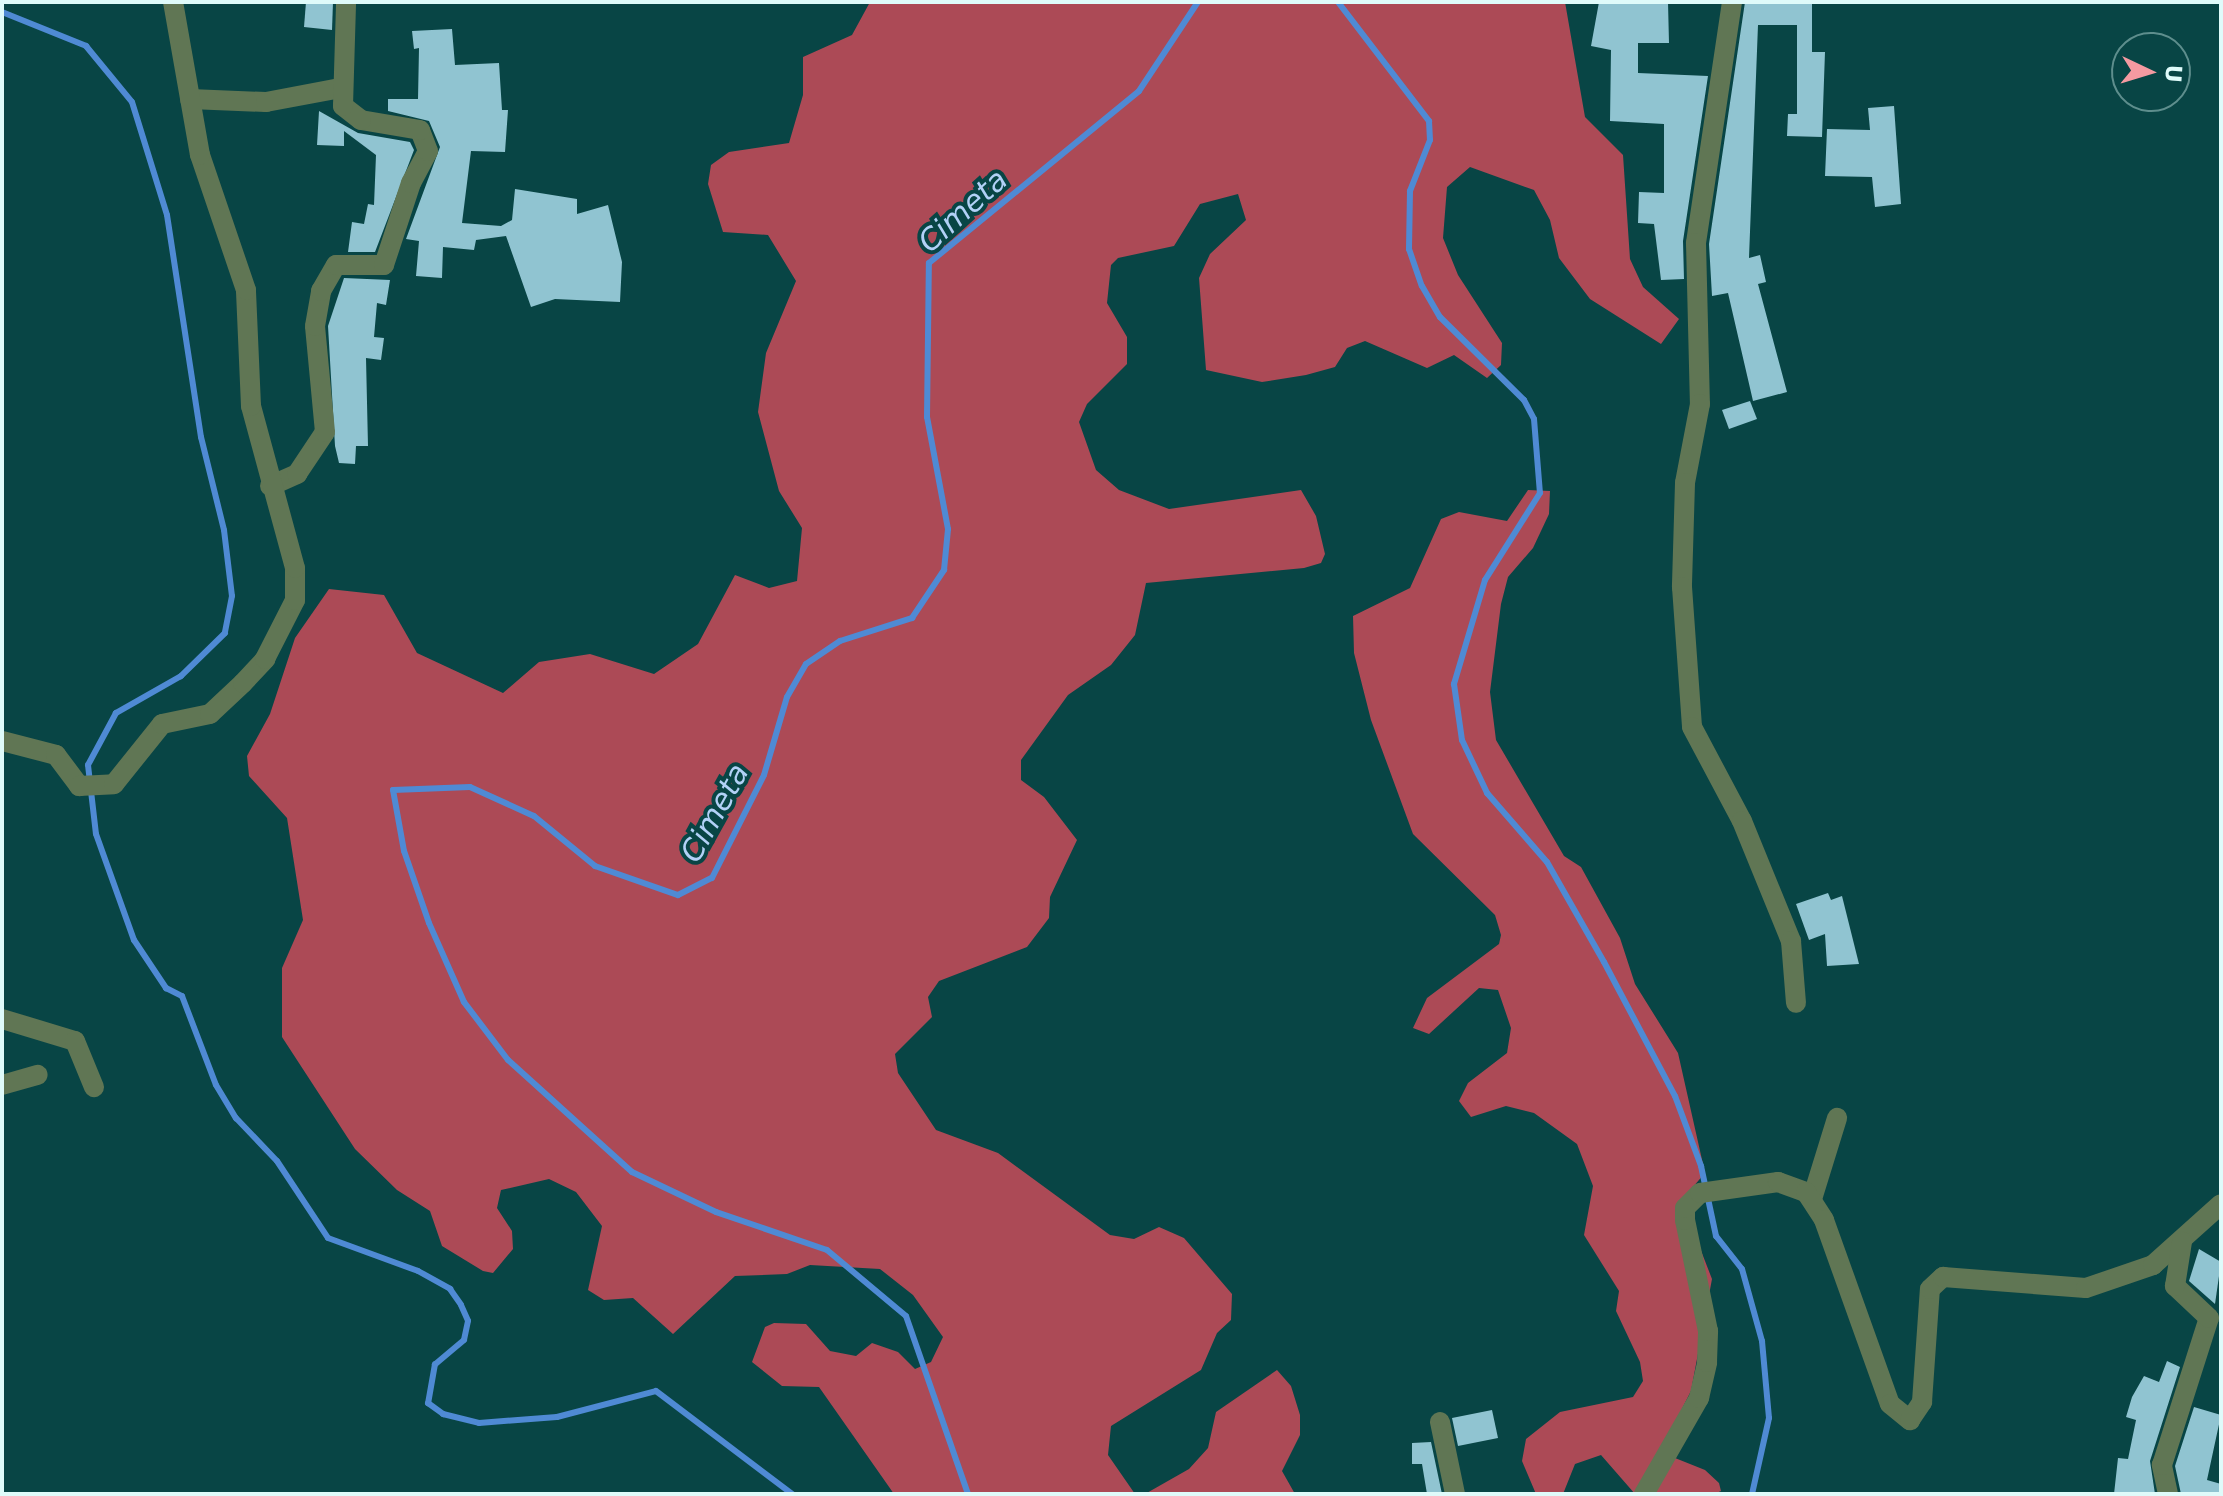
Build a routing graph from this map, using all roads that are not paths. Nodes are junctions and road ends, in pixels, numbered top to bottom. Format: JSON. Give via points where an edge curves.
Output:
{"nodes":[{"id":1,"x":173,"y":2,"type":"edge"},
{"id":2,"x":346,"y":2,"type":"edge"},
{"id":3,"x":1732,"y":2,"type":"edge"},
{"id":4,"x":340,"y":88,"type":"junction"},
{"id":5,"x":190,"y":99,"type":"junction"},
{"id":6,"x":270,"y":486,"type":"junction"},
{"id":7,"x":2,"y":741,"type":"edge"},
{"id":8,"x":1796,"y":1003,"type":"dead end"},
{"id":9,"x":2,"y":1019,"type":"edge"},
{"id":10,"x":38,"y":1075,"type":"dead end"},
{"id":11,"x":2,"y":1085,"type":"edge"},
{"id":12,"x":94,"y":1087,"type":"dead end"},
{"id":13,"x":1837,"y":1118,"type":"dead end"},
{"id":14,"x":1812,"y":1199,"type":"junction"},
{"id":15,"x":2221,"y":1204,"type":"edge"},
{"id":16,"x":2182,"y":1242,"type":"junction"},
{"id":17,"x":1440,"y":1422,"type":"dead end"},
{"id":18,"x":1455,"y":1494,"type":"edge"},
{"id":19,"x":1644,"y":1494,"type":"edge"},
{"id":20,"x":2168,"y":1494,"type":"edge"}],
"edges":[{"from":1,"to":5,"type":"street"},
{"from":2,"to":4,"type":"street"},
{"from":3,"to":8,"type":"street","via":[[1696,243],[1700,404],[1685,483],[1682,587],[1692,727],[1742,821],[1791,941]]},
{"from":4,"to":5,"type":"street","via":[[266,102]]},
{"from":4,"to":6,"type":"street","via":[[343,106],[352,115],[420,130],[428,151],[411,183],[384,265],[336,265],[321,291],[315,326],[325,432],[297,474]]},
{"from":5,"to":6,"type":"street","via":[[200,155],[246,290],[251,406]]},
{"from":6,"to":7,"type":"street","via":[[295,568],[295,600],[265,659],[243,683],[210,714],[162,724],[114,784],[79,786],[56,755]]},
{"from":9,"to":12,"type":"street","via":[[75,1041]]},
{"from":10,"to":11,"type":"street"},
{"from":13,"to":14,"type":"street"},
{"from":14,"to":16,"type":"street","via":[[1890,1404],[1903,1419],[1917,1415],[1922,1402],[1930,1289],[1943,1277],[2086,1288],[2153,1265]]},
{"from":14,"to":19,"type":"street","via":[[1778,1182],[1700,1193],[1685,1208],[1708,1331],[1707,1362],[1699,1398]]},
{"from":15,"to":16,"type":"street"},
{"from":16,"to":20,"type":"street","via":[[2175,1286],[2209,1318],[2162,1465]]},
{"from":17,"to":18,"type":"street"}]}
